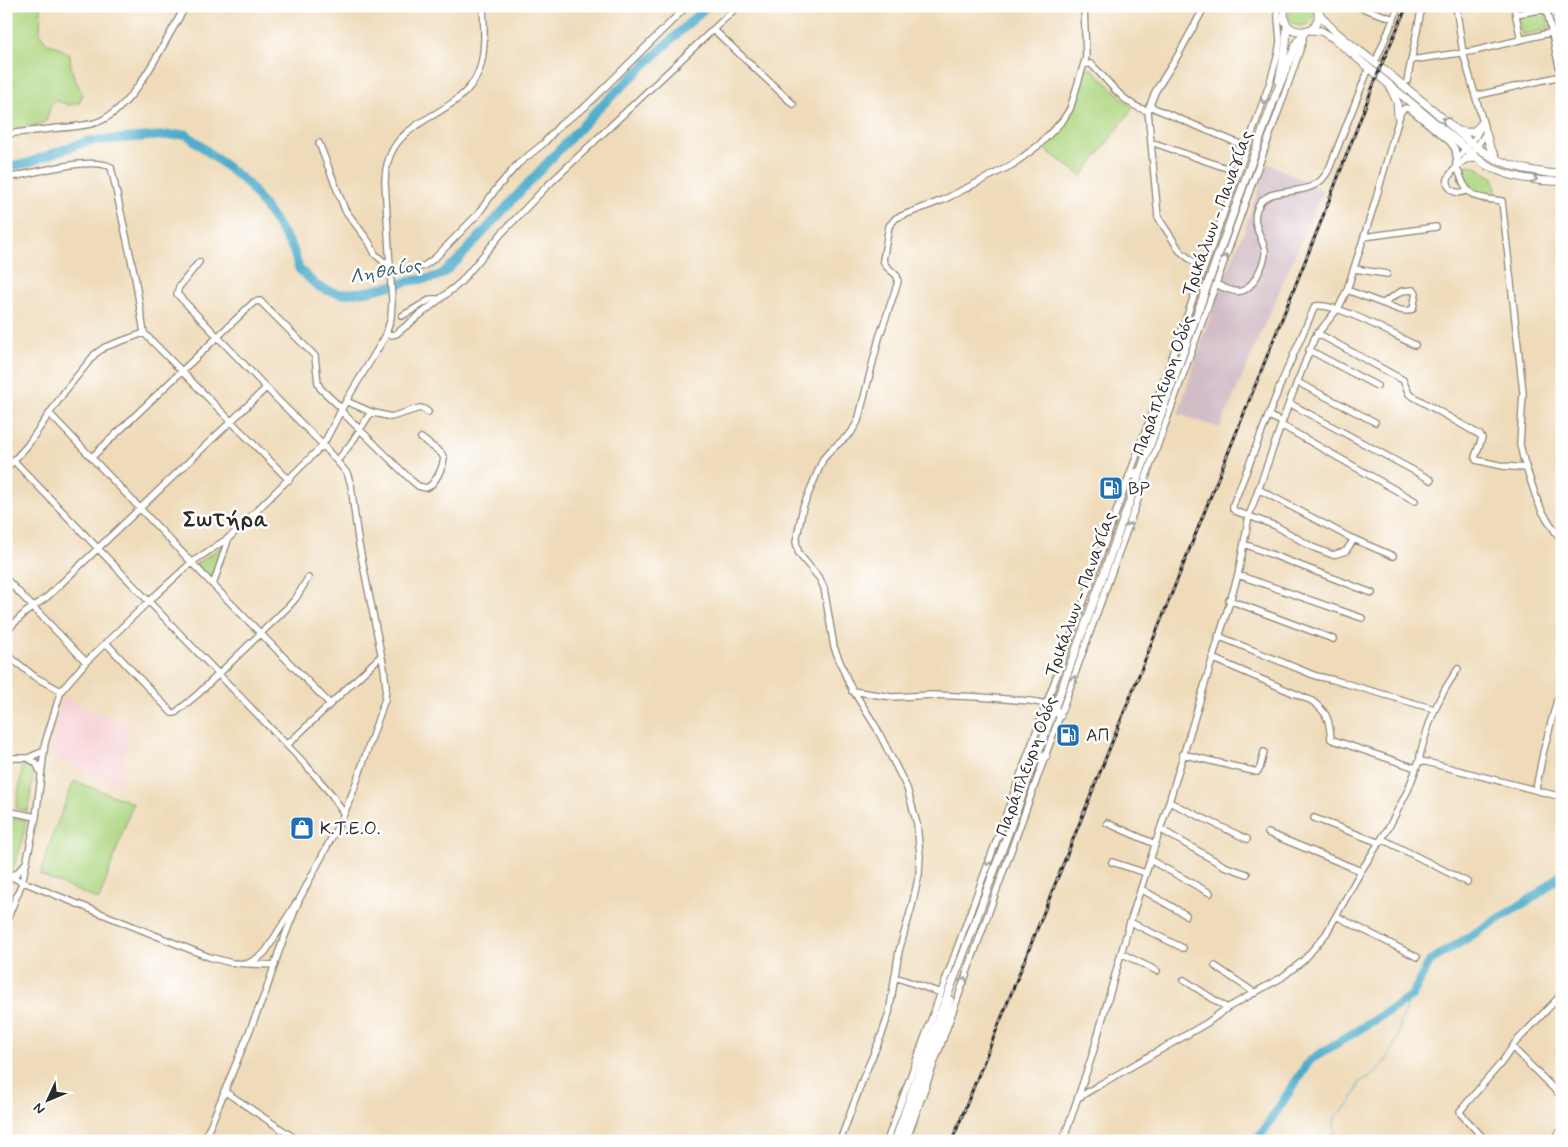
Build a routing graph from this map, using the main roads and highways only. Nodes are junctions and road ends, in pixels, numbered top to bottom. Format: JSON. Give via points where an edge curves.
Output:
{"nodes":[{"id":1,"x":1285,"y":6,"type":"edge"},
{"id":2,"x":1317,"y":10,"type":"edge"},
{"id":3,"x":1287,"y":24,"type":"junction"},
{"id":4,"x":1306,"y":32,"type":"junction"},
{"id":5,"x":1388,"y":82,"type":"junction"},
{"id":6,"x":1276,"y":94,"type":"junction"},
{"id":7,"x":1398,"y":116,"type":"road end"},
{"id":8,"x":1482,"y":122,"type":"road end"},
{"id":9,"x":1457,"y":130,"type":"junction"},
{"id":10,"x":1486,"y":134,"type":"road end"},
{"id":11,"x":1498,"y":160,"type":"junction"},
{"id":12,"x":1562,"y":174,"type":"edge"},
{"id":13,"x":1562,"y":182,"type":"edge"},
{"id":14,"x":1140,"y":471,"type":"junction"},
{"id":15,"x":1130,"y":476,"type":"road end"},
{"id":16,"x":1116,"y":514,"type":"road end"},
{"id":17,"x":1122,"y":522,"type":"junction"},
{"id":18,"x":1054,"y":707,"type":"junction"},
{"id":19,"x":1060,"y":716,"type":"road end"},
{"id":20,"x":1046,"y":756,"type":"road end"},
{"id":21,"x":1035,"y":759,"type":"junction"},
{"id":22,"x":960,"y":963,"type":"junction"},
{"id":23,"x":895,"y":1141,"type":"edge"},
{"id":24,"x":900,"y":1141,"type":"edge"}],
"edges":[{"from":1,"to":3,"type":"main road","name":"Τρικάλων - Παναγίας"},
{"from":2,"to":4,"type":"main road","name":"Τρικάλων - Παναγίας","via":[[1316,23]]},
{"from":9,"to":2,"type":"main road","one_way":true,"via":[[1347,42]]},
{"from":3,"to":4,"type":"main road","via":[[1295,31]]},
{"from":3,"to":6,"type":"main road","name":"Τρικάλων - Παναγίας"},
{"from":4,"to":5,"type":"main road","via":[[1326,34]]},
{"from":4,"to":6,"type":"main road","name":"Τρικάλων - Παναγίας","via":[[1297,42]]},
{"from":5,"to":7,"type":"main road","via":[[1396,97]]},
{"from":5,"to":13,"type":"main road","one_way":true,"via":[[1470,155],[1490,167],[1533,179]]},
{"from":6,"to":14,"type":"main road","name":"Τρικάλων - Παναγίας"},
{"from":8,"to":9,"type":"main road","via":[[1472,132]]},
{"from":9,"to":11,"type":"main road"},
{"from":10,"to":11,"type":"main road"},
{"from":11,"to":12,"type":"main road","via":[[1532,171]]},
{"from":14,"to":15,"type":"main road"},
{"from":14,"to":17,"type":"main road","name":"Τρικάλων - Παναγίας"},
{"from":16,"to":17,"type":"main road"},
{"from":17,"to":18,"type":"main road","name":"Τρικάλων - Παναγίας"},
{"from":18,"to":19,"type":"main road"},
{"from":18,"to":21,"type":"main road","name":"Τρικάλων - Παναγίας"},
{"from":20,"to":21,"type":"main road"},
{"from":21,"to":22,"type":"main road","name":"Τρικάλων - Παναγίας"},
{"from":22,"to":23,"type":"main road","name":"Τρικάλων - Παναγίας"},
{"from":22,"to":24,"type":"main road","name":"Τρικάλων - Παναγίας","via":[[945,1018]]}]}
